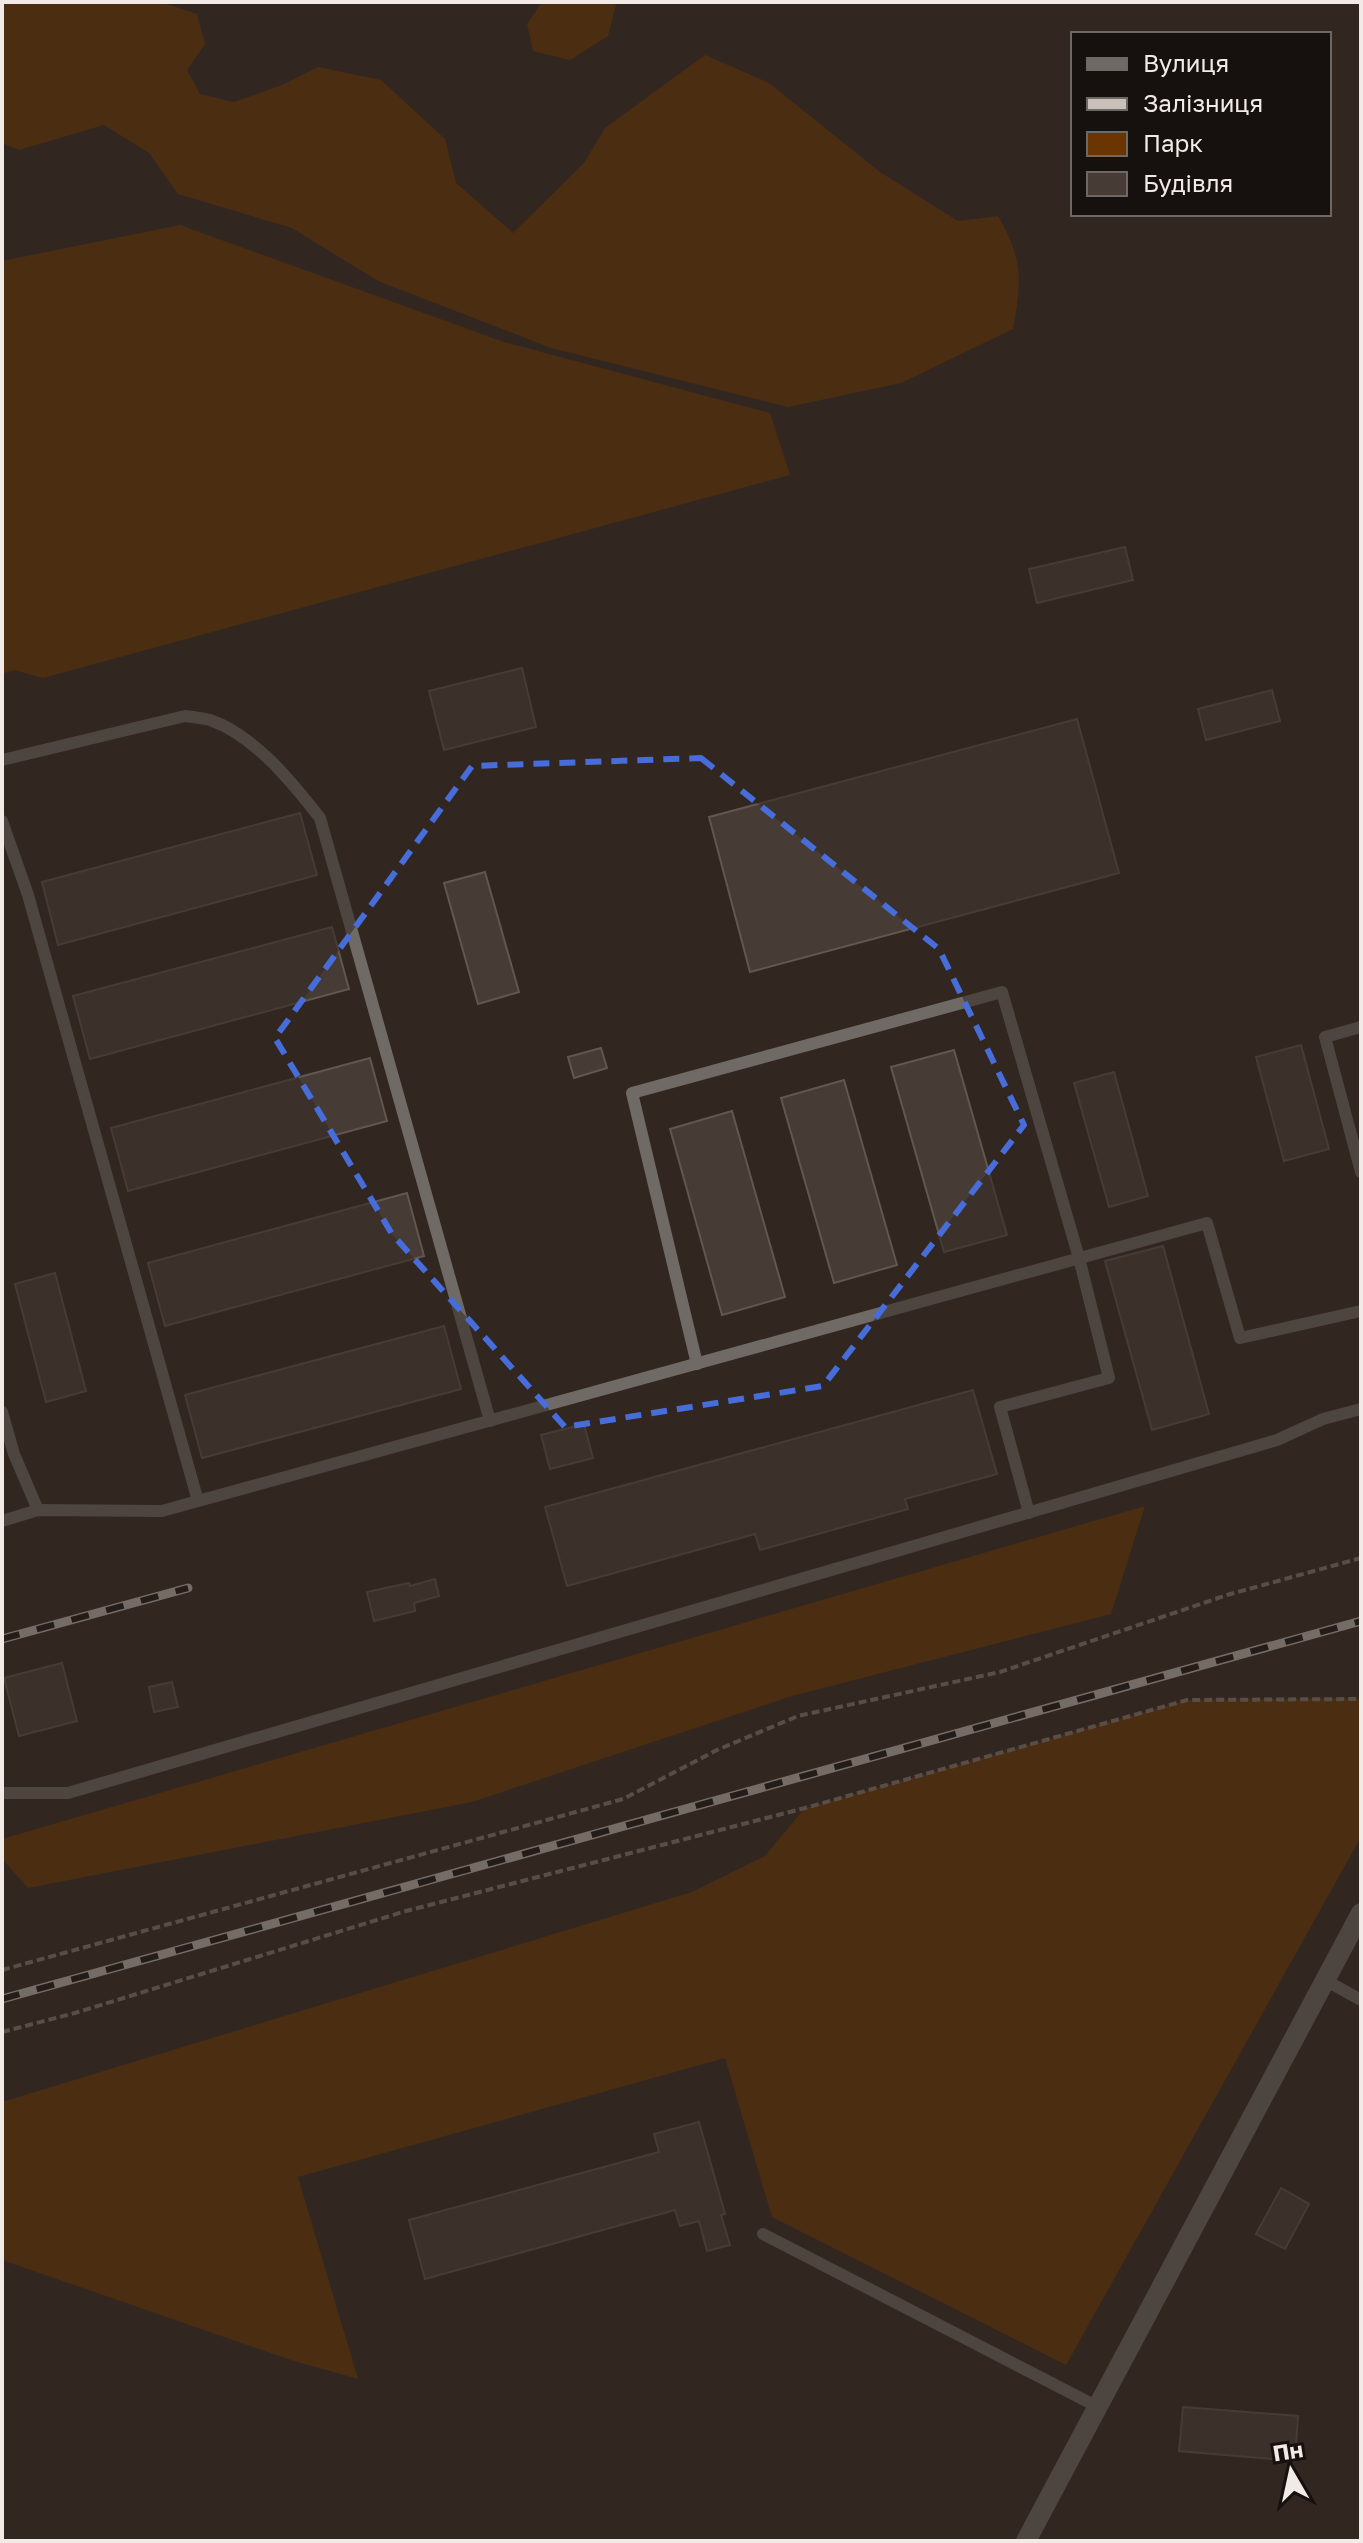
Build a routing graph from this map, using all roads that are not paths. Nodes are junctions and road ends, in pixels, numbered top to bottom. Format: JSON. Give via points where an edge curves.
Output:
{"nodes":[{"id":1,"x":2,"y":760,"type":"edge"},
{"id":2,"x":2,"y":821,"type":"edge"},
{"id":3,"x":1361,"y":1027,"type":"edge"},
{"id":4,"x":1361,"y":1172,"type":"edge"},
{"id":5,"x":1079,"y":1258,"type":"junction"},
{"id":6,"x":1361,"y":1311,"type":"edge"},
{"id":7,"x":697,"y":1364,"type":"junction"},
{"id":8,"x":1361,"y":1409,"type":"edge"},
{"id":9,"x":2,"y":1412,"type":"edge"},
{"id":10,"x":490,"y":1421,"type":"junction"},
{"id":11,"x":198,"y":1501,"type":"junction"},
{"id":12,"x":38,"y":1510,"type":"junction"},
{"id":13,"x":1029,"y":1513,"type":"junction"},
{"id":14,"x":2,"y":1521,"type":"edge"},
{"id":15,"x":2,"y":1793,"type":"edge"},
{"id":16,"x":1361,"y":1913,"type":"edge"},
{"id":17,"x":1325,"y":1980,"type":"junction"},
{"id":18,"x":1361,"y":2000,"type":"edge"},
{"id":19,"x":763,"y":2234,"type":"dead end"},
{"id":20,"x":1098,"y":2407,"type":"junction"},
{"id":21,"x":1026,"y":2541,"type":"edge"}],
"edges":[{"from":1,"to":10,"type":"lane","via":[[185,716],[211,720],[243,738],[287,776],[320,818]]},
{"from":2,"to":11,"type":"lane","via":[[28,895]]},
{"from":3,"to":4,"type":"lane","via":[[1325,1037]]},
{"from":5,"to":6,"type":"lane","via":[[1207,1223],[1240,1338]]},
{"from":5,"to":7,"type":"lane"},
{"from":5,"to":7,"type":"lane","via":[[1002,992],[632,1093]]},
{"from":5,"to":13,"type":"lane","via":[[1109,1378],[1000,1407]]},
{"from":7,"to":10,"type":"lane"},
{"from":8,"to":13,"type":"lane","via":[[1277,1440]]},
{"from":9,"to":12,"type":"lane"},
{"from":10,"to":11,"type":"lane"},
{"from":11,"to":12,"type":"lane","via":[[162,1511]]},
{"from":12,"to":14,"type":"lane"},
{"from":13,"to":15,"type":"lane","via":[[68,1793]]},
{"from":16,"to":17,"type":"street"},
{"from":17,"to":18,"type":"lane"},
{"from":17,"to":20,"type":"street"},
{"from":19,"to":20,"type":"lane"},
{"from":20,"to":21,"type":"street"}]}
